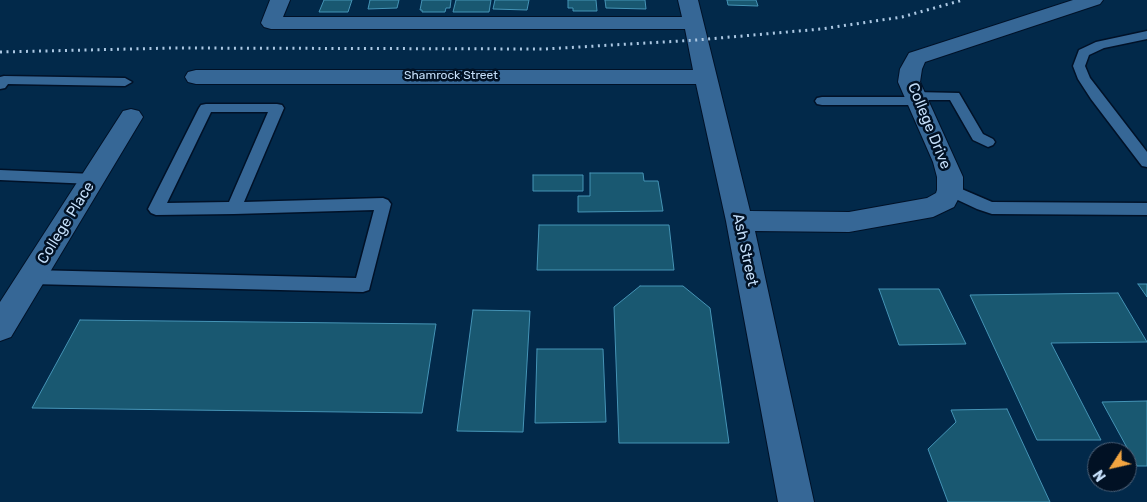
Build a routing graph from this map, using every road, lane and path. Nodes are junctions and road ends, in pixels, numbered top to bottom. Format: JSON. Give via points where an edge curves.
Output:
{"nodes":[{"id":1,"x":280,"y":0,"type":"edge"},
{"id":2,"x":1093,"y":0,"type":"edge"},
{"id":3,"x":690,"y":12,"type":"edge"},
{"id":4,"x":1147,"y":35,"type":"edge"},
{"id":5,"x":196,"y":77,"type":"dead end"},
{"id":6,"x":706,"y":77,"type":"junction"},
{"id":7,"x":1,"y":82,"type":"edge"},
{"id":8,"x":126,"y":82,"type":"dead end"},
{"id":9,"x":916,"y":98,"type":"junction"},
{"id":10,"x":822,"y":101,"type":"dead end"},
{"id":11,"x":131,"y":117,"type":"dead end"},
{"id":12,"x":988,"y":142,"type":"dead end"},
{"id":13,"x":1147,"y":162,"type":"edge"},
{"id":14,"x":0,"y":175,"type":"edge"},
{"id":15,"x":93,"y":180,"type":"junction"},
{"id":16,"x":950,"y":190,"type":"junction"},
{"id":17,"x":234,"y":208,"type":"junction"},
{"id":18,"x":1147,"y":209,"type":"edge"},
{"id":19,"x":739,"y":221,"type":"junction"},
{"id":20,"x":32,"y":277,"type":"junction"},
{"id":21,"x":0,"y":328,"type":"edge"},
{"id":22,"x":796,"y":502,"type":"edge"}],
"edges":[{"from":1,"to":3,"type":"street","via":[[270,23]]},
{"from":2,"to":9,"type":"street","name":"College Drive","via":[[917,58],[910,69],[909,82]]},
{"from":3,"to":6,"type":"street","name":"Ash Street"},
{"from":4,"to":13,"type":"lane","via":[[1100,44],[1083,53],[1079,66],[1096,96]]},
{"from":5,"to":6,"type":"street","name":"Shamrock Street"},
{"from":6,"to":19,"type":"street","name":"Ash Street"},
{"from":7,"to":8,"type":"lane"},
{"from":9,"to":10,"type":"lane"},
{"from":9,"to":12,"type":"lane","via":[[954,96],[978,137]]},
{"from":9,"to":16,"type":"street","name":"College Drive","via":[[945,162]]},
{"from":11,"to":15,"type":"street","name":"College Place"},
{"from":14,"to":15,"type":"lane"},
{"from":15,"to":20,"type":"street","name":"College Place"},
{"from":16,"to":18,"type":"lane","via":[[992,208]]},
{"from":16,"to":19,"type":"street","name":"College Drive","via":[[945,200],[933,208],[849,222]]},
{"from":17,"to":17,"type":"lane","via":[[156,209],[206,108],[277,108]]},
{"from":17,"to":20,"type":"lane","via":[[383,204],[362,285]]},
{"from":19,"to":22,"type":"street","name":"Ash Street"},
{"from":20,"to":21,"type":"street","name":"College Place"}]}
